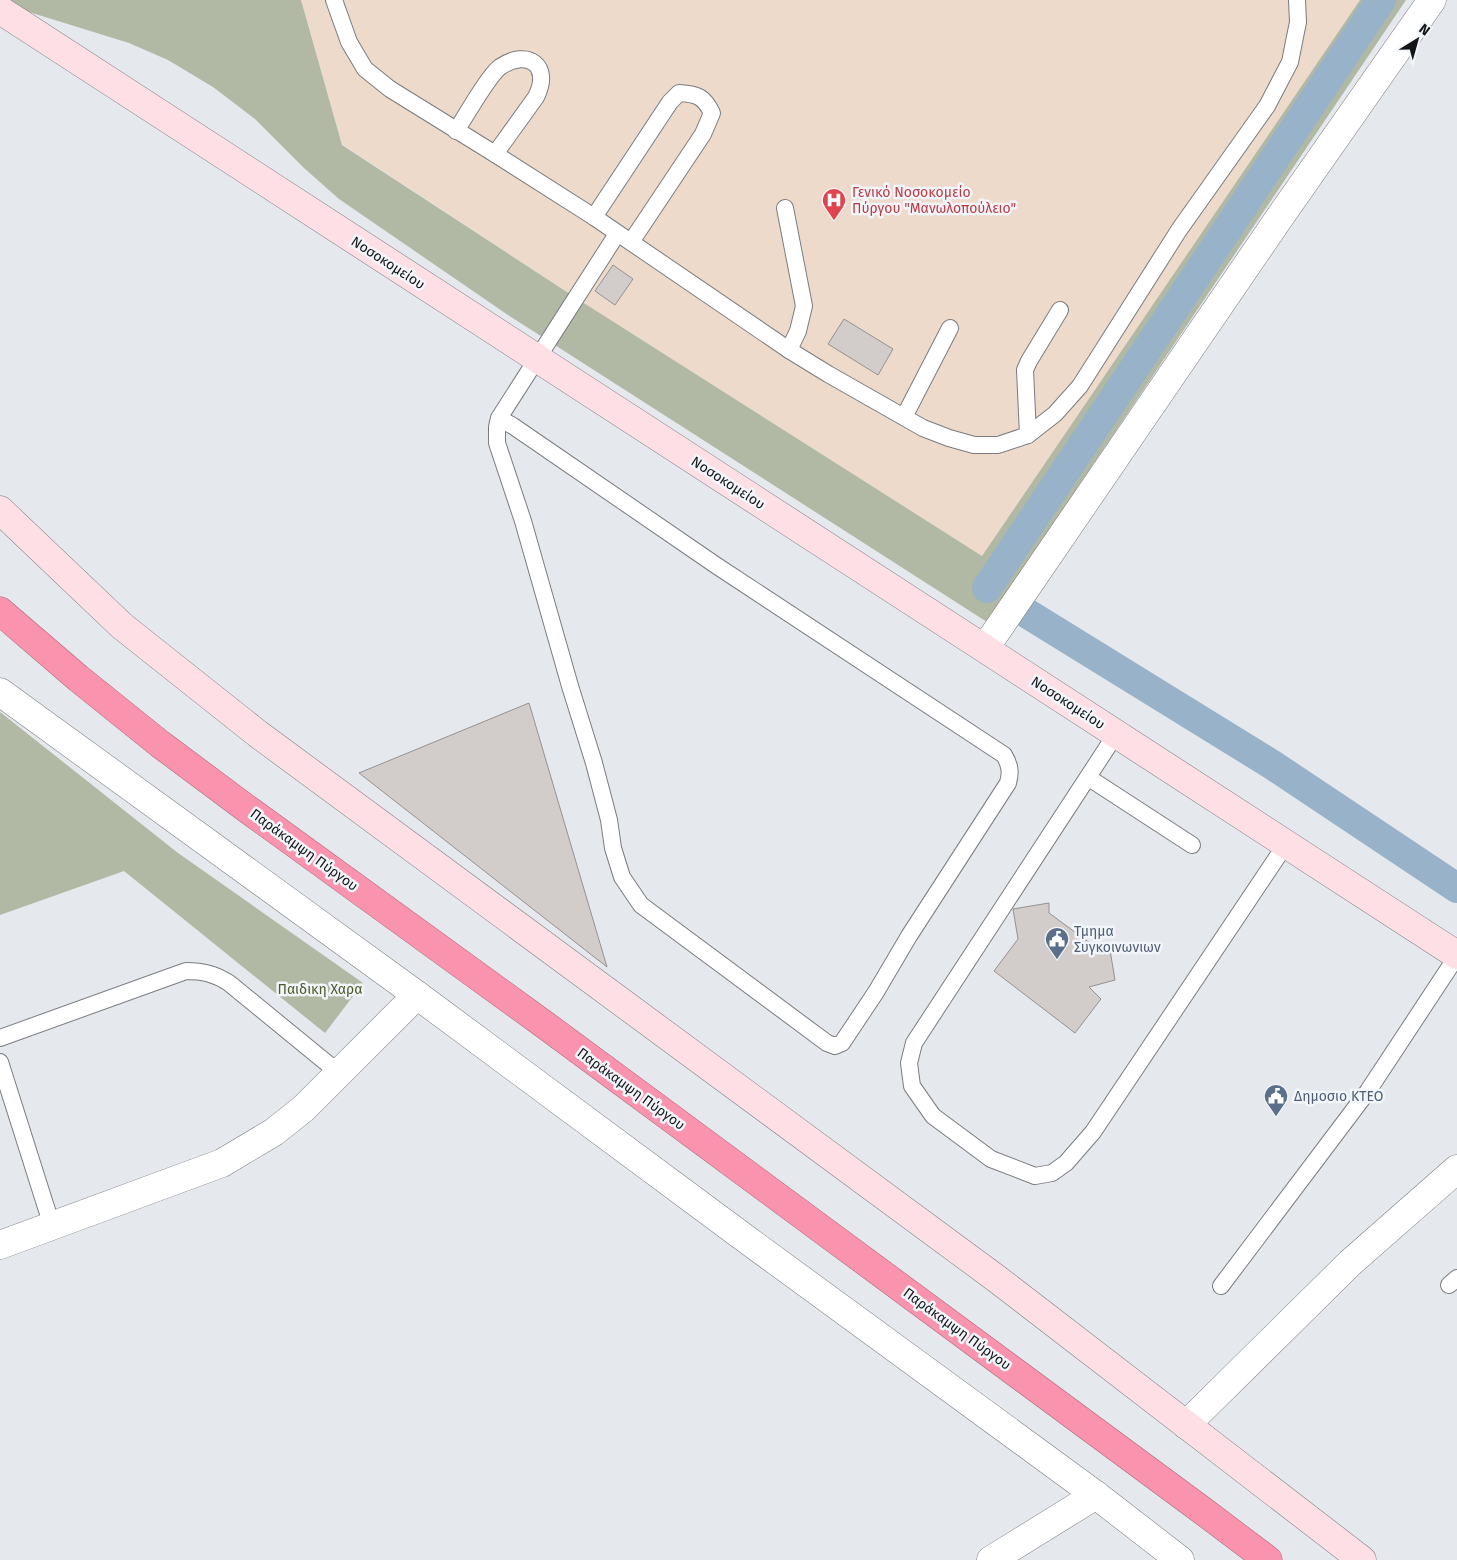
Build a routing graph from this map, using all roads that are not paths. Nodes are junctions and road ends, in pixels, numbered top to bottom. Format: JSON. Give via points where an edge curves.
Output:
{"nodes":[{"id":1,"x":334,"y":0,"type":"edge"},
{"id":2,"x":1297,"y":0,"type":"edge"},
{"id":3,"x":1432,"y":0,"type":"edge"},
{"id":4,"x":0,"y":10,"type":"edge"},
{"id":5,"x":456,"y":131,"type":"junction"},
{"id":6,"x":495,"y":154,"type":"junction"},
{"id":7,"x":785,"y":208,"type":"dead end"},
{"id":8,"x":594,"y":217,"type":"junction"},
{"id":9,"x":624,"y":238,"type":"junction"},
{"id":10,"x":1060,"y":310,"type":"dead end"},
{"id":11,"x":950,"y":328,"type":"dead end"},
{"id":12,"x":789,"y":350,"type":"junction"},
{"id":13,"x":536,"y":359,"type":"junction"},
{"id":14,"x":904,"y":417,"type":"junction"},
{"id":15,"x":499,"y":418,"type":"junction"},
{"id":16,"x":1028,"y":435,"type":"junction"},
{"id":17,"x":0,"y":510,"type":"edge"},
{"id":18,"x":0,"y":611,"type":"edge"},
{"id":19,"x":985,"y":648,"type":"junction"},
{"id":20,"x":0,"y":692,"type":"edge"},
{"id":21,"x":1116,"y":734,"type":"junction"},
{"id":22,"x":1089,"y":778,"type":"junction"},
{"id":23,"x":1286,"y":844,"type":"junction"},
{"id":24,"x":1192,"y":845,"type":"dead end"},
{"id":25,"x":1457,"y":955,"type":"edge"},
{"id":26,"x":417,"y":995,"type":"junction"},
{"id":27,"x":0,"y":1038,"type":"edge"},
{"id":28,"x":0,"y":1062,"type":"edge"},
{"id":29,"x":339,"y":1073,"type":"junction"},
{"id":30,"x":1457,"y":1170,"type":"edge"},
{"id":31,"x":52,"y":1226,"type":"junction"},
{"id":32,"x":0,"y":1245,"type":"edge"},
{"id":33,"x":1221,"y":1286,"type":"dead end"},
{"id":34,"x":1186,"y":1425,"type":"junction"},
{"id":35,"x":1096,"y":1495,"type":"junction"},
{"id":36,"x":991,"y":1560,"type":"edge"},
{"id":37,"x":1180,"y":1560,"type":"edge"},
{"id":38,"x":1268,"y":1560,"type":"edge"},
{"id":39,"x":1362,"y":1560,"type":"edge"}],
"edges":[{"from":1,"to":5,"type":"lane","via":[[349,42],[365,69]]},
{"from":2,"to":16,"type":"lane","via":[[1298,22],[1290,62],[1267,106],[1179,230],[1080,386],[1056,414]]},
{"from":3,"to":19,"type":"street"},
{"from":4,"to":13,"type":"street","name":"Νοσοκομείου"},
{"from":5,"to":6,"type":"lane"},
{"from":5,"to":6,"type":"lane","via":[[499,68],[522,59],[534,63],[541,73],[541,87]]},
{"from":6,"to":8,"type":"lane"},
{"from":7,"to":12,"type":"lane","via":[[804,306]]},
{"from":8,"to":9,"type":"lane"},
{"from":8,"to":9,"type":"lane","via":[[670,102],[680,94],[692,94],[705,100],[712,113],[702,134]]},
{"from":9,"to":12,"type":"lane"},
{"from":9,"to":13,"type":"lane"},
{"from":10,"to":16,"type":"lane","via":[[1025,370]]},
{"from":11,"to":14,"type":"lane"},
{"from":12,"to":14,"type":"lane"},
{"from":13,"to":15,"type":"lane"},
{"from":13,"to":19,"type":"street","name":"Νοσοκομείου"},
{"from":14,"to":16,"type":"lane","via":[[923,428],[974,445],[998,445]]},
{"from":15,"to":15,"type":"lane","via":[[497,443],[594,763],[622,876],[640,905],[827,1043],[835,1046],[842,1043],[1008,783],[1009,762],[997,750]]},
{"from":17,"to":34,"type":"street","via":[[122,626],[258,734],[989,1274]]},
{"from":18,"to":38,"type":"highway","name":"Παράκαμψη Πύργου","via":[[160,744]]},
{"from":19,"to":21,"type":"street","name":"Νοσοκομείου"},
{"from":20,"to":26,"type":"street"},
{"from":21,"to":22,"type":"lane"},
{"from":21,"to":23,"type":"street","name":"Νοσοκομείου"},
{"from":22,"to":23,"type":"lane","via":[[914,1043],[909,1063],[912,1086],[933,1116],[991,1159],[1035,1176],[1052,1173],[1066,1163],[1093,1132]]},
{"from":22,"to":24,"type":"lane"},
{"from":23,"to":25,"type":"street","name":"Νοσοκομείου"},
{"from":25,"to":33,"type":"lane","via":[[1368,1091]]},
{"from":26,"to":29,"type":"street"},
{"from":26,"to":35,"type":"street"},
{"from":27,"to":29,"type":"lane","via":[[186,970],[207,972],[229,983]]},
{"from":28,"to":31,"type":"lane"},
{"from":29,"to":31,"type":"street","via":[[274,1132],[222,1163]]},
{"from":30,"to":34,"type":"street","via":[[1350,1263]]},
{"from":31,"to":32,"type":"street"},
{"from":34,"to":39,"type":"street"},
{"from":35,"to":36,"type":"street"},
{"from":35,"to":37,"type":"street"}]}
